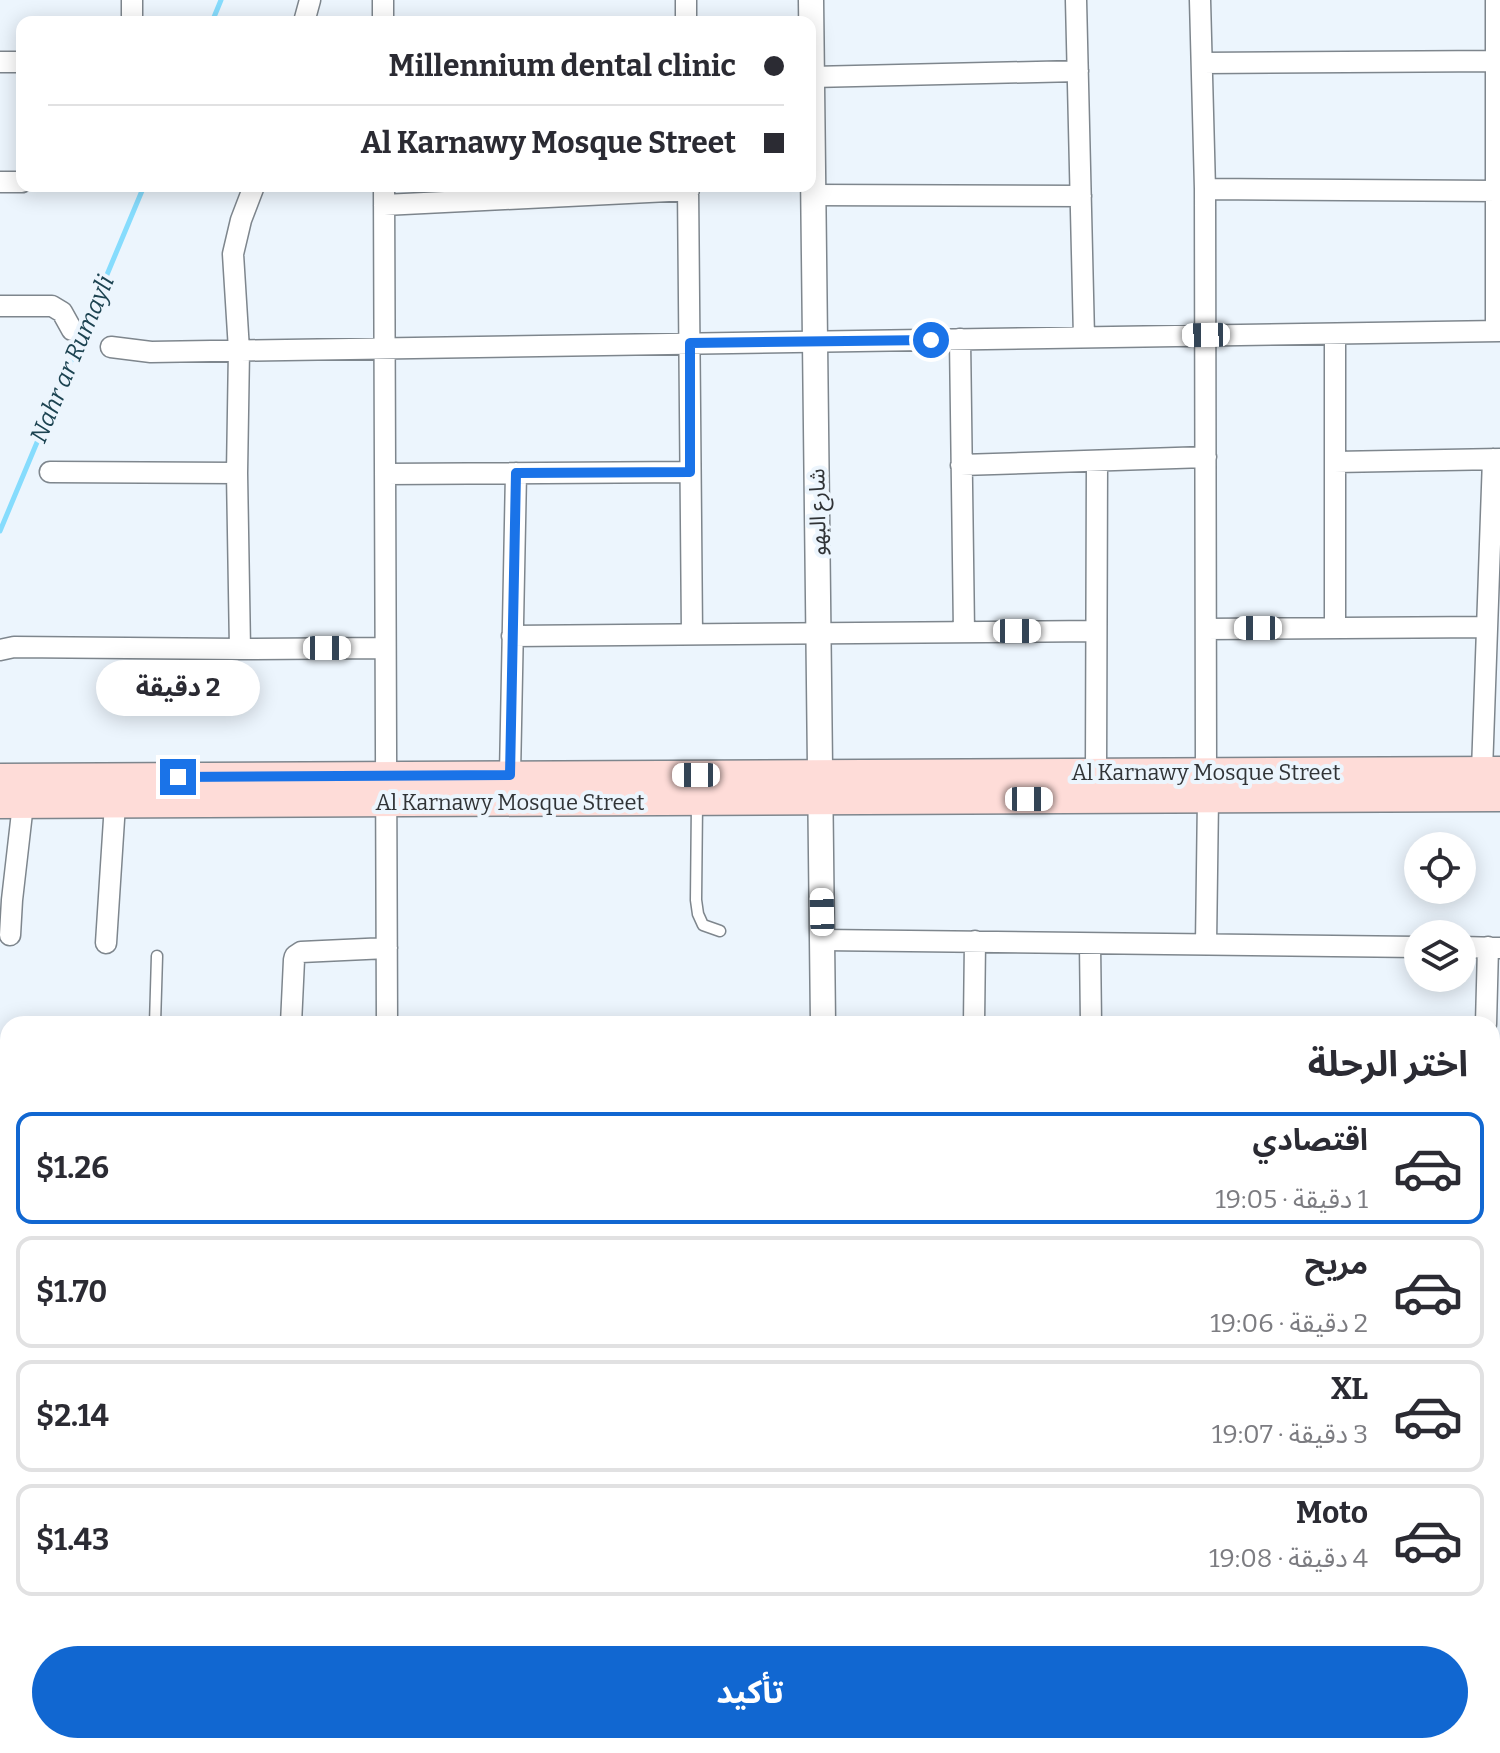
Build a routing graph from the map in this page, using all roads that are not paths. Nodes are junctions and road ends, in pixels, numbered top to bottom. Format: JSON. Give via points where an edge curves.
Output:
{"nodes":[{"id":1,"x":1076,"y":0,"type":"edge"},
{"id":2,"x":1200,"y":0,"type":"edge"},
{"id":3,"x":1496,"y":0,"type":"edge"},
{"id":4,"x":1496,"y":61,"type":"junction"},
{"id":5,"x":1202,"y":63,"type":"junction"},
{"id":6,"x":1078,"y":71,"type":"junction"},
{"id":7,"x":816,"y":77,"type":"edge"},
{"id":8,"x":1205,"y":189,"type":"junction"},
{"id":9,"x":1497,"y":191,"type":"junction"},
{"id":10,"x":252,"y":192,"type":"edge"},
{"id":11,"x":536,"y":192,"type":"edge"},
{"id":12,"x":688,"y":192,"type":"edge"},
{"id":13,"x":813,"y":192,"type":"edge"},
{"id":14,"x":813,"y":195,"type":"junction"},
{"id":15,"x":384,"y":196,"type":"edge"},
{"id":16,"x":1081,"y":196,"type":"junction"},
{"id":17,"x":0,"y":306,"type":"edge"},
{"id":18,"x":72,"y":330,"type":"dead end"},
{"id":19,"x":1498,"y":331,"type":"edge"},
{"id":20,"x":1206,"y":335,"type":"junction"},
{"id":21,"x":1335,"y":335,"type":"junction"},
{"id":22,"x":1084,"y":337,"type":"junction"},
{"id":23,"x":960,"y":339,"type":"junction"},
{"id":24,"x":815,"y":341,"type":"junction"},
{"id":25,"x":690,"y":343,"type":"junction"},
{"id":26,"x":111,"y":347,"type":"dead end"},
{"id":27,"x":384,"y":348,"type":"junction"},
{"id":28,"x":239,"y":350,"type":"junction"},
{"id":29,"x":1206,"y":457,"type":"junction"},
{"id":30,"x":1496,"y":459,"type":"edge"},
{"id":31,"x":1097,"y":461,"type":"junction"},
{"id":32,"x":1335,"y":462,"type":"junction"},
{"id":33,"x":961,"y":465,"type":"junction"},
{"id":34,"x":50,"y":472,"type":"dead end"},
{"id":35,"x":690,"y":472,"type":"junction"},
{"id":36,"x":237,"y":473,"type":"junction"},
{"id":37,"x":516,"y":473,"type":"junction"},
{"id":38,"x":385,"y":474,"type":"junction"},
{"id":39,"x":1487,"y":627,"type":"junction"},
{"id":40,"x":1335,"y":628,"type":"junction"},
{"id":41,"x":1206,"y":629,"type":"junction"},
{"id":42,"x":1096,"y":631,"type":"junction"},
{"id":43,"x":964,"y":632,"type":"junction"},
{"id":44,"x":819,"y":633,"type":"junction"},
{"id":45,"x":692,"y":634,"type":"junction"},
{"id":46,"x":512,"y":636,"type":"junction"},
{"id":47,"x":385,"y":648,"type":"junction"},
{"id":48,"x":240,"y":649,"type":"junction"},
{"id":49,"x":0,"y":650,"type":"edge"},
{"id":50,"x":1491,"y":771,"type":"edge"},
{"id":51,"x":1096,"y":773,"type":"junction"},
{"id":52,"x":510,"y":775,"type":"junction"},
{"id":53,"x":0,"y":778,"type":"edge"},
{"id":54,"x":1207,"y":785,"type":"junction"},
{"id":55,"x":820,"y":787,"type":"junction"},
{"id":56,"x":386,"y":789,"type":"junction"},
{"id":57,"x":1500,"y":797,"type":"edge"},
{"id":58,"x":697,"y":801,"type":"junction"},
{"id":59,"x":11,"y":804,"type":"edge"},
{"id":60,"x":115,"y":804,"type":"junction"},
{"id":61,"x":720,"y":931,"type":"dead end"},
{"id":62,"x":10,"y":935,"type":"dead end"},
{"id":63,"x":822,"y":940,"type":"junction"},
{"id":64,"x":975,"y":941,"type":"junction"},
{"id":65,"x":106,"y":943,"type":"dead end"},
{"id":66,"x":1090,"y":944,"type":"junction"},
{"id":67,"x":1206,"y":944,"type":"junction"},
{"id":68,"x":1404,"y":947,"type":"edge"},
{"id":69,"x":387,"y":948,"type":"junction"},
{"id":70,"x":1494,"y":948,"type":"edge"},
{"id":71,"x":157,"y":956,"type":"dead end"},
{"id":72,"x":155,"y":1016,"type":"edge"},
{"id":73,"x":291,"y":1016,"type":"edge"},
{"id":74,"x":387,"y":1016,"type":"edge"},
{"id":75,"x":823,"y":1016,"type":"edge"},
{"id":76,"x":974,"y":1016,"type":"edge"},
{"id":77,"x":1091,"y":1016,"type":"edge"},
{"id":78,"x":1487,"y":1016,"type":"edge"}],
"edges":[{"from":1,"to":6,"type":"street"},
{"from":2,"to":5,"type":"street"},
{"from":3,"to":4,"type":"street"},
{"from":4,"to":5,"type":"street"},
{"from":4,"to":9,"type":"street"},
{"from":5,"to":8,"type":"street"},
{"from":6,"to":7,"type":"street"},
{"from":6,"to":16,"type":"street"},
{"from":8,"to":9,"type":"street"},
{"from":8,"to":20,"type":"street"},
{"from":9,"to":19,"type":"street"},
{"from":10,"to":28,"type":"street","via":[[233,254]]},
{"from":11,"to":15,"type":"street"},
{"from":12,"to":25,"type":"street"},
{"from":13,"to":14,"type":"street","name":"شارع البهو"},
{"from":14,"to":16,"type":"street"},
{"from":14,"to":24,"type":"street","name":"شارع البهو"},
{"from":15,"to":27,"type":"street"},
{"from":16,"to":22,"type":"street"},
{"from":17,"to":18,"type":"street","via":[[52,306]]},
{"from":19,"to":21,"type":"street"},
{"from":20,"to":21,"type":"street"},
{"from":20,"to":22,"type":"street"},
{"from":20,"to":29,"type":"street"},
{"from":21,"to":32,"type":"street"},
{"from":22,"to":23,"type":"street"},
{"from":23,"to":24,"type":"street"},
{"from":23,"to":33,"type":"street"},
{"from":24,"to":25,"type":"street"},
{"from":24,"to":44,"type":"street","name":"شارع البهو"},
{"from":25,"to":27,"type":"street"},
{"from":25,"to":35,"type":"street"},
{"from":26,"to":28,"type":"street","via":[[151,352]]},
{"from":27,"to":28,"type":"street"},
{"from":27,"to":38,"type":"street"},
{"from":28,"to":36,"type":"street"},
{"from":29,"to":31,"type":"street"},
{"from":29,"to":41,"type":"street"},
{"from":30,"to":32,"type":"street"},
{"from":30,"to":39,"type":"street"},
{"from":31,"to":33,"type":"street"},
{"from":31,"to":42,"type":"street"},
{"from":32,"to":40,"type":"street"},
{"from":33,"to":43,"type":"street"},
{"from":34,"to":36,"type":"street"},
{"from":35,"to":37,"type":"street"},
{"from":35,"to":45,"type":"street"},
{"from":36,"to":48,"type":"street"},
{"from":37,"to":38,"type":"street"},
{"from":37,"to":46,"type":"street"},
{"from":38,"to":47,"type":"street"},
{"from":39,"to":40,"type":"street"},
{"from":39,"to":50,"type":"street"},
{"from":40,"to":41,"type":"street"},
{"from":41,"to":54,"type":"street"},
{"from":42,"to":43,"type":"street"},
{"from":42,"to":51,"type":"street"},
{"from":43,"to":44,"type":"street"},
{"from":44,"to":45,"type":"street"},
{"from":44,"to":55,"type":"street","name":"شارع البهو"},
{"from":45,"to":46,"type":"street"},
{"from":46,"to":52,"type":"street"},
{"from":47,"to":48,"type":"street"},
{"from":47,"to":56,"type":"street"},
{"from":48,"to":49,"type":"street"},
{"from":50,"to":54,"type":"main road","name":"Al Karnawy Mosque Street"},
{"from":51,"to":54,"type":"main road","name":"Al Karnawy Mosque Street"},
{"from":51,"to":55,"type":"main road","name":"Al Karnawy Mosque Street"},
{"from":52,"to":55,"type":"main road","name":"Al Karnawy Mosque Street"},
{"from":52,"to":56,"type":"main road","name":"Al Karnawy Mosque Street"},
{"from":53,"to":56,"type":"main road","name":"Al Karnawy Mosque Street"},
{"from":54,"to":55,"type":"main road","name":"Al Karnawy Mosque Street"},
{"from":54,"to":57,"type":"main road","name":"Al Karnawy Mosque Street"},
{"from":54,"to":67,"type":"street"},
{"from":55,"to":58,"type":"main road","name":"Al Karnawy Mosque Street"},
{"from":55,"to":63,"type":"street","name":"شارع البهو"},
{"from":56,"to":58,"type":"main road","name":"Al Karnawy Mosque Street"},
{"from":56,"to":60,"type":"main road","name":"Al Karnawy Mosque Street"},
{"from":56,"to":69,"type":"street"},
{"from":58,"to":61,"type":"lane","via":[[698,914],[703,925]]},
{"from":59,"to":60,"type":"main road","name":"Al Karnawy Mosque Street"},
{"from":59,"to":62,"type":"street"},
{"from":60,"to":65,"type":"street"},
{"from":63,"to":64,"type":"street"},
{"from":63,"to":75,"type":"street","name":"شارع البهو"},
{"from":64,"to":66,"type":"street"},
{"from":64,"to":76,"type":"street"},
{"from":66,"to":67,"type":"street"},
{"from":66,"to":77,"type":"street"},
{"from":67,"to":68,"type":"street"},
{"from":69,"to":73,"type":"street","via":[[298,954]]},
{"from":69,"to":74,"type":"street"},
{"from":70,"to":78,"type":"street"},
{"from":71,"to":72,"type":"lane"}]}
